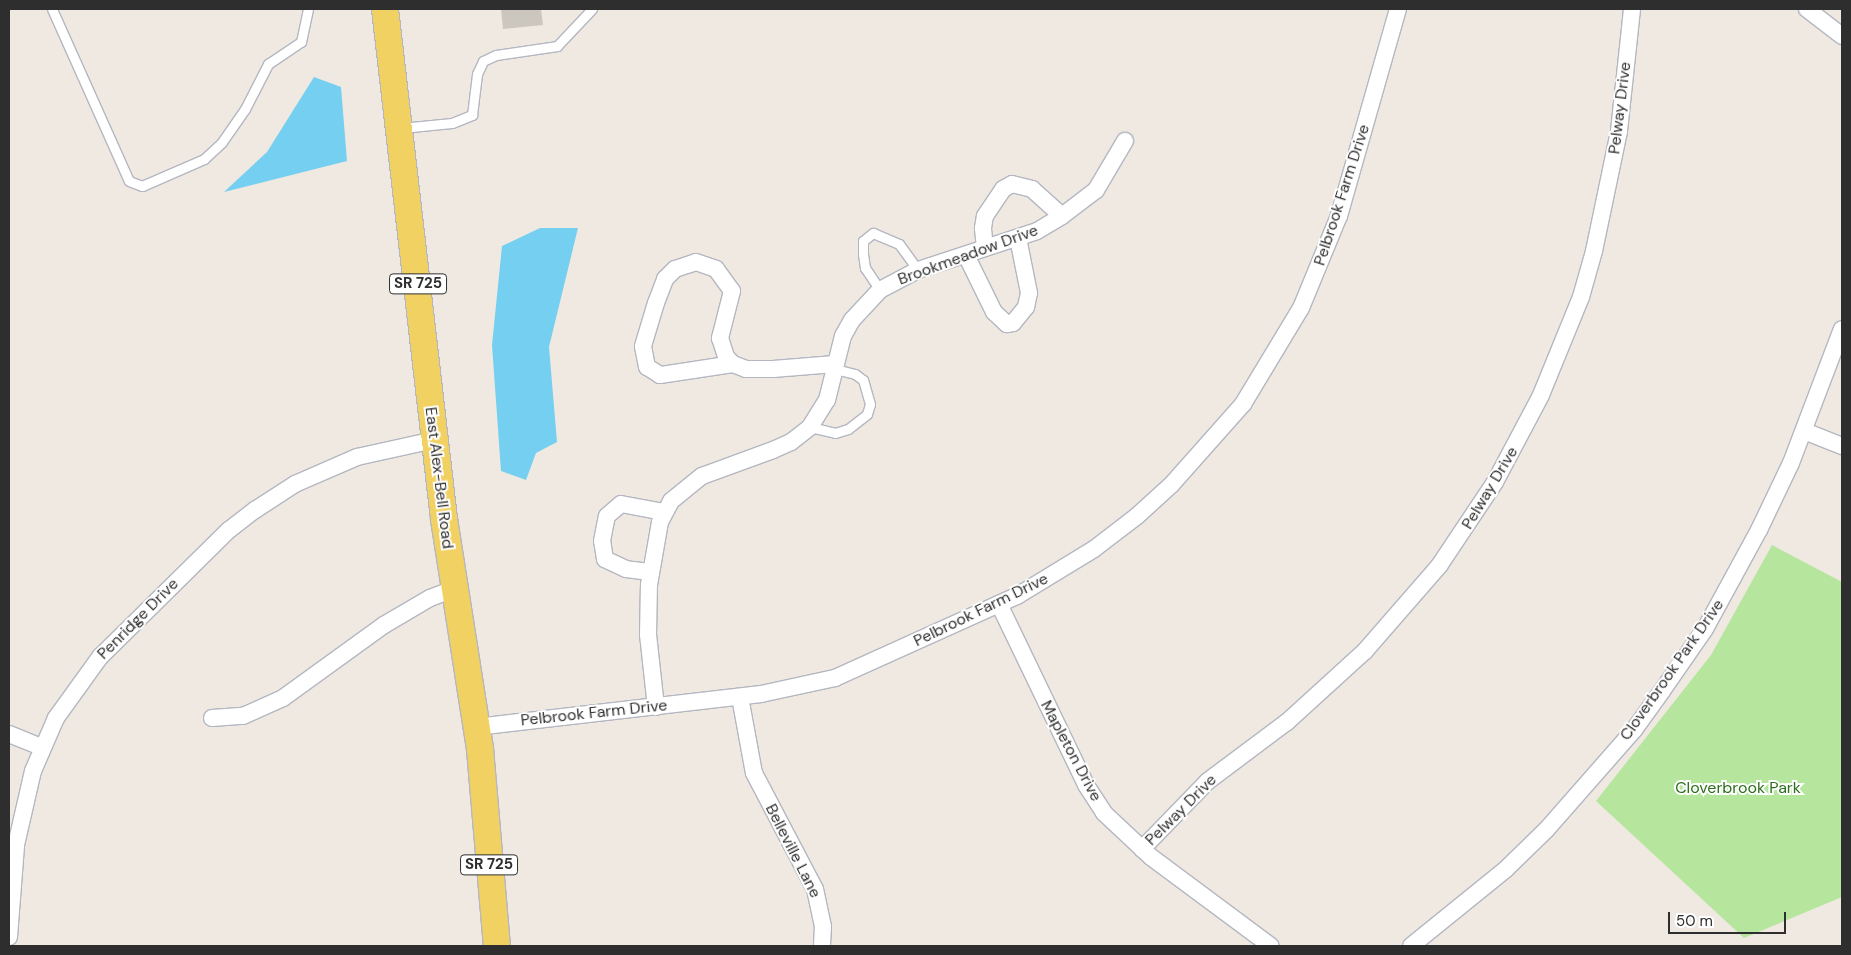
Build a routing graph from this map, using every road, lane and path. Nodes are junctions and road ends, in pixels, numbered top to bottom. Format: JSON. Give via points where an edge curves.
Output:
{"nodes":[{"id":1,"x":52,"y":9,"type":"edge"},
{"id":2,"x":308,"y":9,"type":"edge"},
{"id":3,"x":385,"y":9,"type":"edge"},
{"id":4,"x":592,"y":9,"type":"edge"},
{"id":5,"x":1398,"y":9,"type":"edge"},
{"id":6,"x":1632,"y":9,"type":"edge"},
{"id":7,"x":1807,"y":9,"type":"edge"},
{"id":8,"x":1842,"y":36,"type":"edge"},
{"id":9,"x":400,"y":128,"type":"junction"},
{"id":10,"x":1125,"y":141,"type":"dead end"},
{"id":11,"x":1062,"y":216,"type":"junction"},
{"id":12,"x":1018,"y":238,"type":"junction"},
{"id":13,"x":986,"y":248,"type":"junction"},
{"id":14,"x":966,"y":255,"type":"junction"},
{"id":15,"x":918,"y":270,"type":"junction"},
{"id":16,"x":880,"y":290,"type":"junction"},
{"id":17,"x":1842,"y":329,"type":"edge"},
{"id":18,"x":734,"y":364,"type":"junction"},
{"id":19,"x":835,"y":367,"type":"junction"},
{"id":20,"x":810,"y":427,"type":"junction"},
{"id":21,"x":1804,"y":431,"type":"junction"},
{"id":22,"x":434,"y":440,"type":"junction"},
{"id":23,"x":1842,"y":446,"type":"edge"},
{"id":24,"x":664,"y":512,"type":"junction"},
{"id":25,"x":650,"y":572,"type":"junction"},
{"id":26,"x":454,"y":589,"type":"junction"},
{"id":27,"x":999,"y":604,"type":"junction"},
{"id":28,"x":740,"y":696,"type":"junction"},
{"id":29,"x":656,"y":706,"type":"junction"},
{"id":30,"x":212,"y":718,"type":"dead end"},
{"id":31,"x":476,"y":727,"type":"junction"},
{"id":32,"x":9,"y":734,"type":"edge"},
{"id":33,"x":42,"y":747,"type":"junction"},
{"id":34,"x":1142,"y":849,"type":"junction"},
{"id":35,"x":9,"y":937,"type":"edge"},
{"id":36,"x":497,"y":946,"type":"edge"},
{"id":37,"x":822,"y":946,"type":"edge"},
{"id":38,"x":1271,"y":946,"type":"edge"},
{"id":39,"x":1411,"y":946,"type":"edge"}],
"edges":[{"from":1,"to":2,"type":"lane","via":[[129,181],[142,186],[204,159],[222,142],[245,109],[268,64],[301,42]]},
{"from":3,"to":9,"type":"main road","name":"East Alex-Bell Road","number":"SR 725"},
{"from":4,"to":9,"type":"lane","via":[[557,46],[496,55],[483,61],[477,74],[472,115],[452,122]]},
{"from":5,"to":27,"type":"street","name":"Pelbrook Farm Drive","via":[[1339,216],[1322,263],[1289,330],[1243,404],[1172,484],[1137,516],[1056,574]]},
{"from":6,"to":34,"type":"street","name":"Pelway Drive","via":[[1611,178],[1586,278],[1541,396],[1495,482],[1439,566],[1365,651],[1287,722],[1208,780]]},
{"from":7,"to":8,"type":"street"},
{"from":9,"to":22,"type":"main road","name":"East Alex-Bell Road","number":"SR 725"},
{"from":10,"to":11,"type":"street","name":"Brookmeadow Drive","via":[[1096,190]]},
{"from":11,"to":12,"type":"street","name":"Brookmeadow Drive"},
{"from":11,"to":13,"type":"street","via":[[1032,189],[1012,184],[1004,189],[985,216]]},
{"from":12,"to":13,"type":"street","name":"Brookmeadow Drive"},
{"from":12,"to":14,"type":"street","via":[[1029,293],[1026,307],[1012,324],[1007,324],[994,312]]},
{"from":13,"to":14,"type":"street","name":"Brookmeadow Drive"},
{"from":14,"to":15,"type":"street","name":"Brookmeadow Drive"},
{"from":15,"to":16,"type":"street","name":"Brookmeadow Drive"},
{"from":15,"to":16,"type":"lane","via":[[899,244],[873,233],[863,241],[862,254],[865,268]]},
{"from":16,"to":19,"type":"street","name":"Brookmeadow Drive","via":[[852,320]]},
{"from":17,"to":21,"type":"street","name":"Cloverbrook Park Drive"},
{"from":18,"to":18,"type":"street","via":[[726,357],[720,338],[732,290],[727,280],[706,263],[684,264],[675,269],[665,279],[643,346],[648,366],[660,375]]},
{"from":18,"to":19,"type":"street","via":[[773,369]]},
{"from":19,"to":20,"type":"street","name":"Brookmeadow Drive","via":[[827,400]]},
{"from":19,"to":20,"type":"lane","via":[[863,380],[870,404],[867,414],[848,429],[835,433]]},
{"from":20,"to":24,"type":"street","name":"Brookmeadow Drive","via":[[774,450],[702,476],[681,492]]},
{"from":21,"to":23,"type":"street"},
{"from":21,"to":39,"type":"street","name":"Cloverbrook Park Drive","via":[[1759,530],[1705,628],[1634,730],[1577,797],[1506,869]]},
{"from":22,"to":26,"type":"main road","name":"East Alex-Bell Road","number":"SR 725"},
{"from":22,"to":33,"type":"street","name":"Penridge Drive","via":[[387,448],[325,469],[287,490],[229,530],[100,657],[56,718]]},
{"from":24,"to":25,"type":"street","name":"Brookmeadow Drive"},
{"from":24,"to":25,"type":"street","via":[[621,504],[607,516],[602,541],[605,559],[626,569]]},
{"from":25,"to":29,"type":"street","name":"Brookmeadow Drive","via":[[648,635]]},
{"from":26,"to":30,"type":"street","via":[[430,598],[384,625],[283,698],[243,716]]},
{"from":26,"to":31,"type":"main road","name":"East Alex-Bell Road","number":"SR 725"},
{"from":27,"to":28,"type":"street","name":"Pelbrook Farm Drive","via":[[835,678],[798,688]]},
{"from":27,"to":34,"type":"street","name":"Mapleton Drive","via":[[1086,785],[1104,813]]},
{"from":28,"to":29,"type":"street","name":"Pelbrook Farm Drive"},
{"from":28,"to":37,"type":"street","name":"Belleville Lane","via":[[750,759],[763,792],[815,889],[823,926]]},
{"from":29,"to":31,"type":"street","name":"Pelbrook Farm Drive"},
{"from":31,"to":36,"type":"main road","name":"East Alex-Bell Road","number":"SR 725"},
{"from":32,"to":33,"type":"street"},
{"from":33,"to":35,"type":"street","name":"Penridge Drive","via":[[21,815]]},
{"from":34,"to":38,"type":"street","name":"Mapleton Drive"}]}
